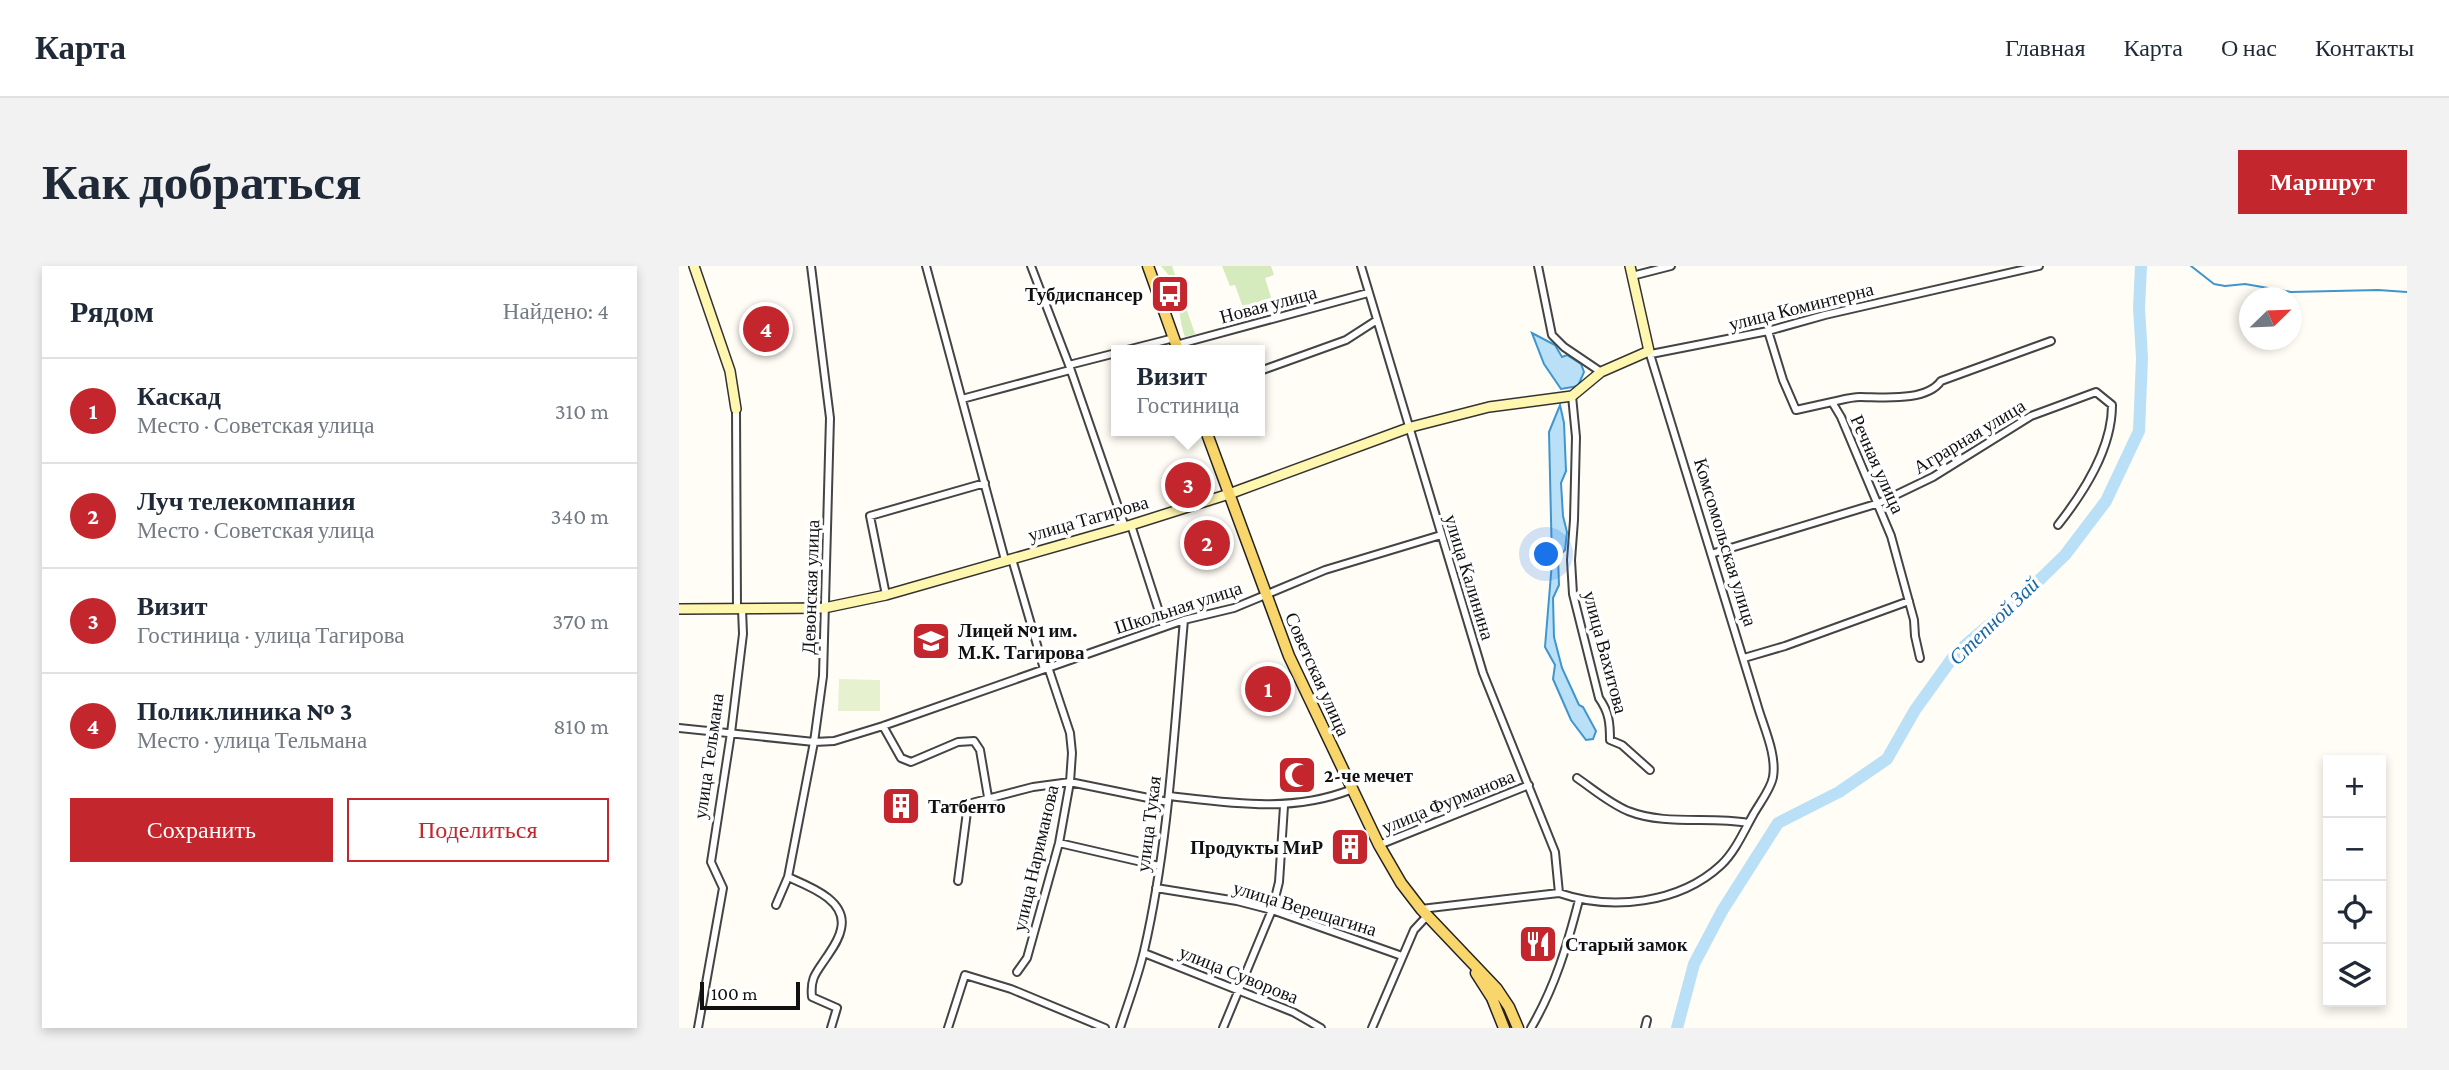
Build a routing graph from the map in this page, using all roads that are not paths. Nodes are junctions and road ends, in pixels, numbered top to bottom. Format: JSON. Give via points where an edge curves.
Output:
{"nodes":[{"id":1,"x":694,"y":266,"type":"edge"},
{"id":2,"x":811,"y":266,"type":"edge"},
{"id":3,"x":926,"y":266,"type":"edge"},
{"id":4,"x":1031,"y":266,"type":"edge"},
{"id":5,"x":1148,"y":266,"type":"edge"},
{"id":6,"x":1361,"y":266,"type":"edge"},
{"id":7,"x":1538,"y":266,"type":"edge"},
{"id":8,"x":1671,"y":266,"type":"edge"},
{"id":9,"x":2039,"y":266,"type":"edge"},
{"id":10,"x":1631,"y":271,"type":"edge"},
{"id":11,"x":1368,"y":293,"type":"junction"},
{"id":12,"x":1377,"y":320,"type":"junction"},
{"id":13,"x":1768,"y":331,"type":"junction"},
{"id":14,"x":2052,"y":341,"type":"dead end"},
{"id":15,"x":1176,"y":344,"type":"edge"},
{"id":16,"x":1650,"y":352,"type":"junction"},
{"id":17,"x":1111,"y":354,"type":"edge"},
{"id":18,"x":1069,"y":367,"type":"junction"},
{"id":19,"x":1265,"y":369,"type":"edge"},
{"id":20,"x":1601,"y":372,"type":"junction"},
{"id":21,"x":1572,"y":396,"type":"junction"},
{"id":22,"x":962,"y":399,"type":"junction"},
{"id":23,"x":1832,"y":402,"type":"junction"},
{"id":24,"x":736,"y":409,"type":"joint"},
{"id":25,"x":1411,"y":427,"type":"junction"},
{"id":26,"x":1208,"y":436,"type":"edge"},
{"id":27,"x":985,"y":483,"type":"junction"},
{"id":28,"x":1229,"y":494,"type":"junction"},
{"id":29,"x":1879,"y":503,"type":"junction"},
{"id":30,"x":2058,"y":525,"type":"dead end"},
{"id":31,"x":1128,"y":526,"type":"junction"},
{"id":32,"x":1441,"y":535,"type":"junction"},
{"id":33,"x":1711,"y":554,"type":"junction"},
{"id":34,"x":1008,"y":560,"type":"junction"},
{"id":35,"x":1265,"y":594,"type":"junction"},
{"id":36,"x":886,"y":595,"type":"junction"},
{"id":37,"x":1909,"y":601,"type":"junction"},
{"id":38,"x":824,"y":608,"type":"junction"},
{"id":39,"x":679,"y":609,"type":"edge"},
{"id":40,"x":739,"y":609,"type":"junction"},
{"id":41,"x":1184,"y":620,"type":"junction"},
{"id":42,"x":1164,"y":627,"type":"junction"},
{"id":43,"x":1744,"y":658,"type":"junction"},
{"id":44,"x":1920,"y":658,"type":"dead end"},
{"id":45,"x":1046,"y":668,"type":"junction"},
{"id":46,"x":883,"y":726,"type":"junction"},
{"id":47,"x":679,"y":728,"type":"edge"},
{"id":48,"x":731,"y":733,"type":"junction"},
{"id":49,"x":814,"y":742,"type":"junction"},
{"id":50,"x":1650,"y":770,"type":"dead end"},
{"id":51,"x":1577,"y":778,"type":"dead end"},
{"id":52,"x":1070,"y":782,"type":"junction"},
{"id":53,"x":1529,"y":785,"type":"junction"},
{"id":54,"x":1350,"y":790,"type":"junction"},
{"id":55,"x":988,"y":797,"type":"junction"},
{"id":56,"x":1168,"y":799,"type":"junction"},
{"id":57,"x":1283,"y":806,"type":"junction"},
{"id":58,"x":1748,"y":823,"type":"junction"},
{"id":59,"x":1059,"y":843,"type":"junction"},
{"id":60,"x":1378,"y":845,"type":"junction"},
{"id":61,"x":1159,"y":866,"type":"junction"},
{"id":62,"x":788,"y":877,"type":"junction"},
{"id":63,"x":958,"y":881,"type":"dead end"},
{"id":64,"x":1156,"y":888,"type":"junction"},
{"id":65,"x":1559,"y":893,"type":"junction"},
{"id":66,"x":1579,"y":900,"type":"junction"},
{"id":67,"x":776,"y":905,"type":"dead end"},
{"id":68,"x":1272,"y":910,"type":"junction"},
{"id":69,"x":1424,"y":912,"type":"junction"},
{"id":70,"x":1457,"y":947,"type":"junction"},
{"id":71,"x":1144,"y":953,"type":"junction"},
{"id":72,"x":1402,"y":956,"type":"junction"},
{"id":73,"x":1017,"y":972,"type":"dead end"},
{"id":74,"x":1241,"y":991,"type":"junction"},
{"id":75,"x":1647,"y":1020,"type":"dead end"},
{"id":76,"x":698,"y":1028,"type":"edge"},
{"id":77,"x":831,"y":1028,"type":"edge"},
{"id":78,"x":948,"y":1028,"type":"edge"},
{"id":79,"x":1105,"y":1028,"type":"edge"},
{"id":80,"x":1120,"y":1028,"type":"edge"},
{"id":81,"x":1223,"y":1028,"type":"edge"},
{"id":82,"x":1321,"y":1028,"type":"edge"},
{"id":83,"x":1371,"y":1028,"type":"edge"},
{"id":84,"x":1504,"y":1028,"type":"edge"},
{"id":85,"x":1518,"y":1028,"type":"edge"},
{"id":86,"x":1531,"y":1028,"type":"edge"},
{"id":87,"x":1645,"y":1028,"type":"edge"}],
"edges":[{"from":1,"to":24,"type":"street","name":"улица Тельмана","via":[[730,371]]},
{"from":2,"to":38,"type":"street","name":"Девонская улица","via":[[830,418]]},
{"from":3,"to":22,"type":"street","name":"улица Нариманова"},
{"from":4,"to":18,"type":"street"},
{"from":5,"to":15,"type":"main road"},
{"from":6,"to":11,"type":"street","name":"улица Калинина"},
{"from":7,"to":20,"type":"street","via":[[1552,335]]},
{"from":8,"to":10,"type":"street"},
{"from":9,"to":13,"type":"street","name":"улица Коминтерна"},
{"from":10,"to":16,"type":"street","name":"Комсомольская улица"},
{"from":11,"to":12,"type":"street","name":"улица Калинина"},
{"from":11,"to":15,"type":"street","name":"Новая улица"},
{"from":12,"to":19,"type":"street","via":[[1346,340]]},
{"from":12,"to":25,"type":"street","name":"улица Калинина"},
{"from":13,"to":16,"type":"street","name":"улица Коминтерна"},
{"from":13,"to":23,"type":"street","name":"Речная улица","via":[[1796,410]]},
{"from":14,"to":23,"type":"street","via":[[1941,381],[1923,392]]},
{"from":16,"to":20,"type":"street"},
{"from":16,"to":33,"type":"street","name":"Комсомольская улица"},
{"from":17,"to":18,"type":"street"},
{"from":18,"to":22,"type":"street"},
{"from":18,"to":31,"type":"street"},
{"from":20,"to":21,"type":"street"},
{"from":21,"to":25,"type":"street","name":"улица Тагирова","via":[[1489,407]]},
{"from":21,"to":50,"type":"street","name":"улица Вахитова","via":[[1575,611],[1609,719],[1609,740],[1622,745]]},
{"from":22,"to":27,"type":"street","name":"улица Нариманова"},
{"from":23,"to":29,"type":"street","name":"Речная улица"},
{"from":24,"to":40,"type":"street","name":"улица Тельмана"},
{"from":25,"to":28,"type":"street","name":"улица Тагирова"},
{"from":25,"to":32,"type":"street","name":"улица Калинина"},
{"from":26,"to":28,"type":"main road","name":"Советская улица"},
{"from":27,"to":34,"type":"street","name":"улица Нариманова"},
{"from":27,"to":36,"type":"street","via":[[870,516]]},
{"from":28,"to":31,"type":"street","name":"улица Тагирова"},
{"from":28,"to":35,"type":"main road","name":"Советская улица"},
{"from":29,"to":30,"type":"street","name":"Аграрная улица","via":[[1933,477],[2031,416],[2096,393],[2112,405],[2112,418],[2089,479]]},
{"from":29,"to":33,"type":"street","name":"Аграрная улица"},
{"from":29,"to":37,"type":"street","name":"Речная улица"},
{"from":31,"to":34,"type":"street","name":"улица Тагирова"},
{"from":31,"to":42,"type":"street"},
{"from":32,"to":35,"type":"street","name":"Школьная улица","via":[[1325,570]]},
{"from":32,"to":53,"type":"street","name":"улица Калинина","via":[[1483,673]]},
{"from":33,"to":43,"type":"street","name":"Комсомольская улица"},
{"from":34,"to":36,"type":"street","name":"улица Тагирова"},
{"from":34,"to":45,"type":"street","name":"улица Нариманова"},
{"from":35,"to":41,"type":"street","name":"Школьная улица","via":[[1234,608]]},
{"from":35,"to":54,"type":"main road","name":"Советская улица"},
{"from":36,"to":38,"type":"street","name":"улица Тагирова"},
{"from":37,"to":43,"type":"street"},
{"from":37,"to":44,"type":"street","name":"Речная улица"},
{"from":38,"to":40,"type":"street","name":"улица Тагирова"},
{"from":38,"to":49,"type":"street","name":"Девонская улица","via":[[823,676]]},
{"from":39,"to":40,"type":"street","name":"улица Тагирова"},
{"from":40,"to":48,"type":"street","name":"улица Тельмана","via":[[743,634]]},
{"from":41,"to":42,"type":"street","name":"Школьная улица"},
{"from":41,"to":56,"type":"street","name":"улица Тукая"},
{"from":42,"to":45,"type":"street","name":"Школьная улица"},
{"from":43,"to":58,"type":"street","name":"Комсомольская улица","via":[[1772,755],[1773,778]]},
{"from":45,"to":46,"type":"street","name":"Школьная улица"},
{"from":45,"to":52,"type":"street","name":"улица Нариманова","via":[[1070,733]]},
{"from":46,"to":49,"type":"street","name":"Школьная улица","via":[[834,741]]},
{"from":46,"to":55,"type":"street","via":[[901,758],[911,762],[958,742],[974,741],[980,750]]},
{"from":47,"to":48,"type":"street","name":"Школьная улица"},
{"from":48,"to":49,"type":"street","name":"Школьная улица"},
{"from":48,"to":76,"type":"street","name":"улица Тельмана","via":[[711,862],[723,888]]},
{"from":49,"to":62,"type":"street","name":"Девонская улица"},
{"from":51,"to":58,"type":"street","via":[[1610,802],[1653,818]]},
{"from":52,"to":55,"type":"street"},
{"from":52,"to":56,"type":"street"},
{"from":52,"to":59,"type":"street","name":"улица Нариманова"},
{"from":53,"to":60,"type":"street","name":"улица Фурманова"},
{"from":53,"to":65,"type":"street","name":"улица Калинина","via":[[1555,852]]},
{"from":54,"to":57,"type":"street"},
{"from":54,"to":60,"type":"main road","name":"Советская улица"},
{"from":55,"to":63,"type":"street","via":[[968,804]]},
{"from":56,"to":57,"type":"street"},
{"from":56,"to":61,"type":"street","name":"улица Тукая"},
{"from":57,"to":68,"type":"street","via":[[1279,882]]},
{"from":58,"to":66,"type":"street","name":"Комсомольская улица","via":[[1722,864],[1692,886],[1660,898]]},
{"from":59,"to":61,"type":"street"},
{"from":59,"to":73,"type":"street","name":"улица Нариманова","via":[[1027,958]]},
{"from":60,"to":69,"type":"main road","name":"Советская улица"},
{"from":61,"to":64,"type":"street","name":"улица Тукая"},
{"from":62,"to":67,"type":"street","name":"Девонская улица"},
{"from":62,"to":77,"type":"street","via":[[820,891],[837,907],[842,927],[810,982],[812,997],[837,1008]]},
{"from":64,"to":68,"type":"street","name":"улица Верещагина"},
{"from":64,"to":71,"type":"street","name":"улица Тукая"},
{"from":65,"to":66,"type":"street","name":"Комсомольская улица"},
{"from":65,"to":69,"type":"street"},
{"from":66,"to":86,"type":"street","via":[[1565,956]]},
{"from":68,"to":72,"type":"street","name":"улица Верещагина"},
{"from":68,"to":74,"type":"street"},
{"from":69,"to":70,"type":"main road","name":"Советская улица"},
{"from":69,"to":72,"type":"street"},
{"from":70,"to":84,"type":"main road","name":"Советская улица","via":[[1492,998]]},
{"from":70,"to":85,"type":"main road","name":"Советская улица","via":[[1504,999]]},
{"from":71,"to":74,"type":"street","name":"улица Суворова"},
{"from":71,"to":80,"type":"street","name":"улица Тукая"},
{"from":72,"to":83,"type":"street"},
{"from":74,"to":81,"type":"street"},
{"from":74,"to":82,"type":"street","name":"улица Суворова"},
{"from":75,"to":87,"type":"street"},
{"from":78,"to":79,"type":"street","via":[[965,975]]}]}
